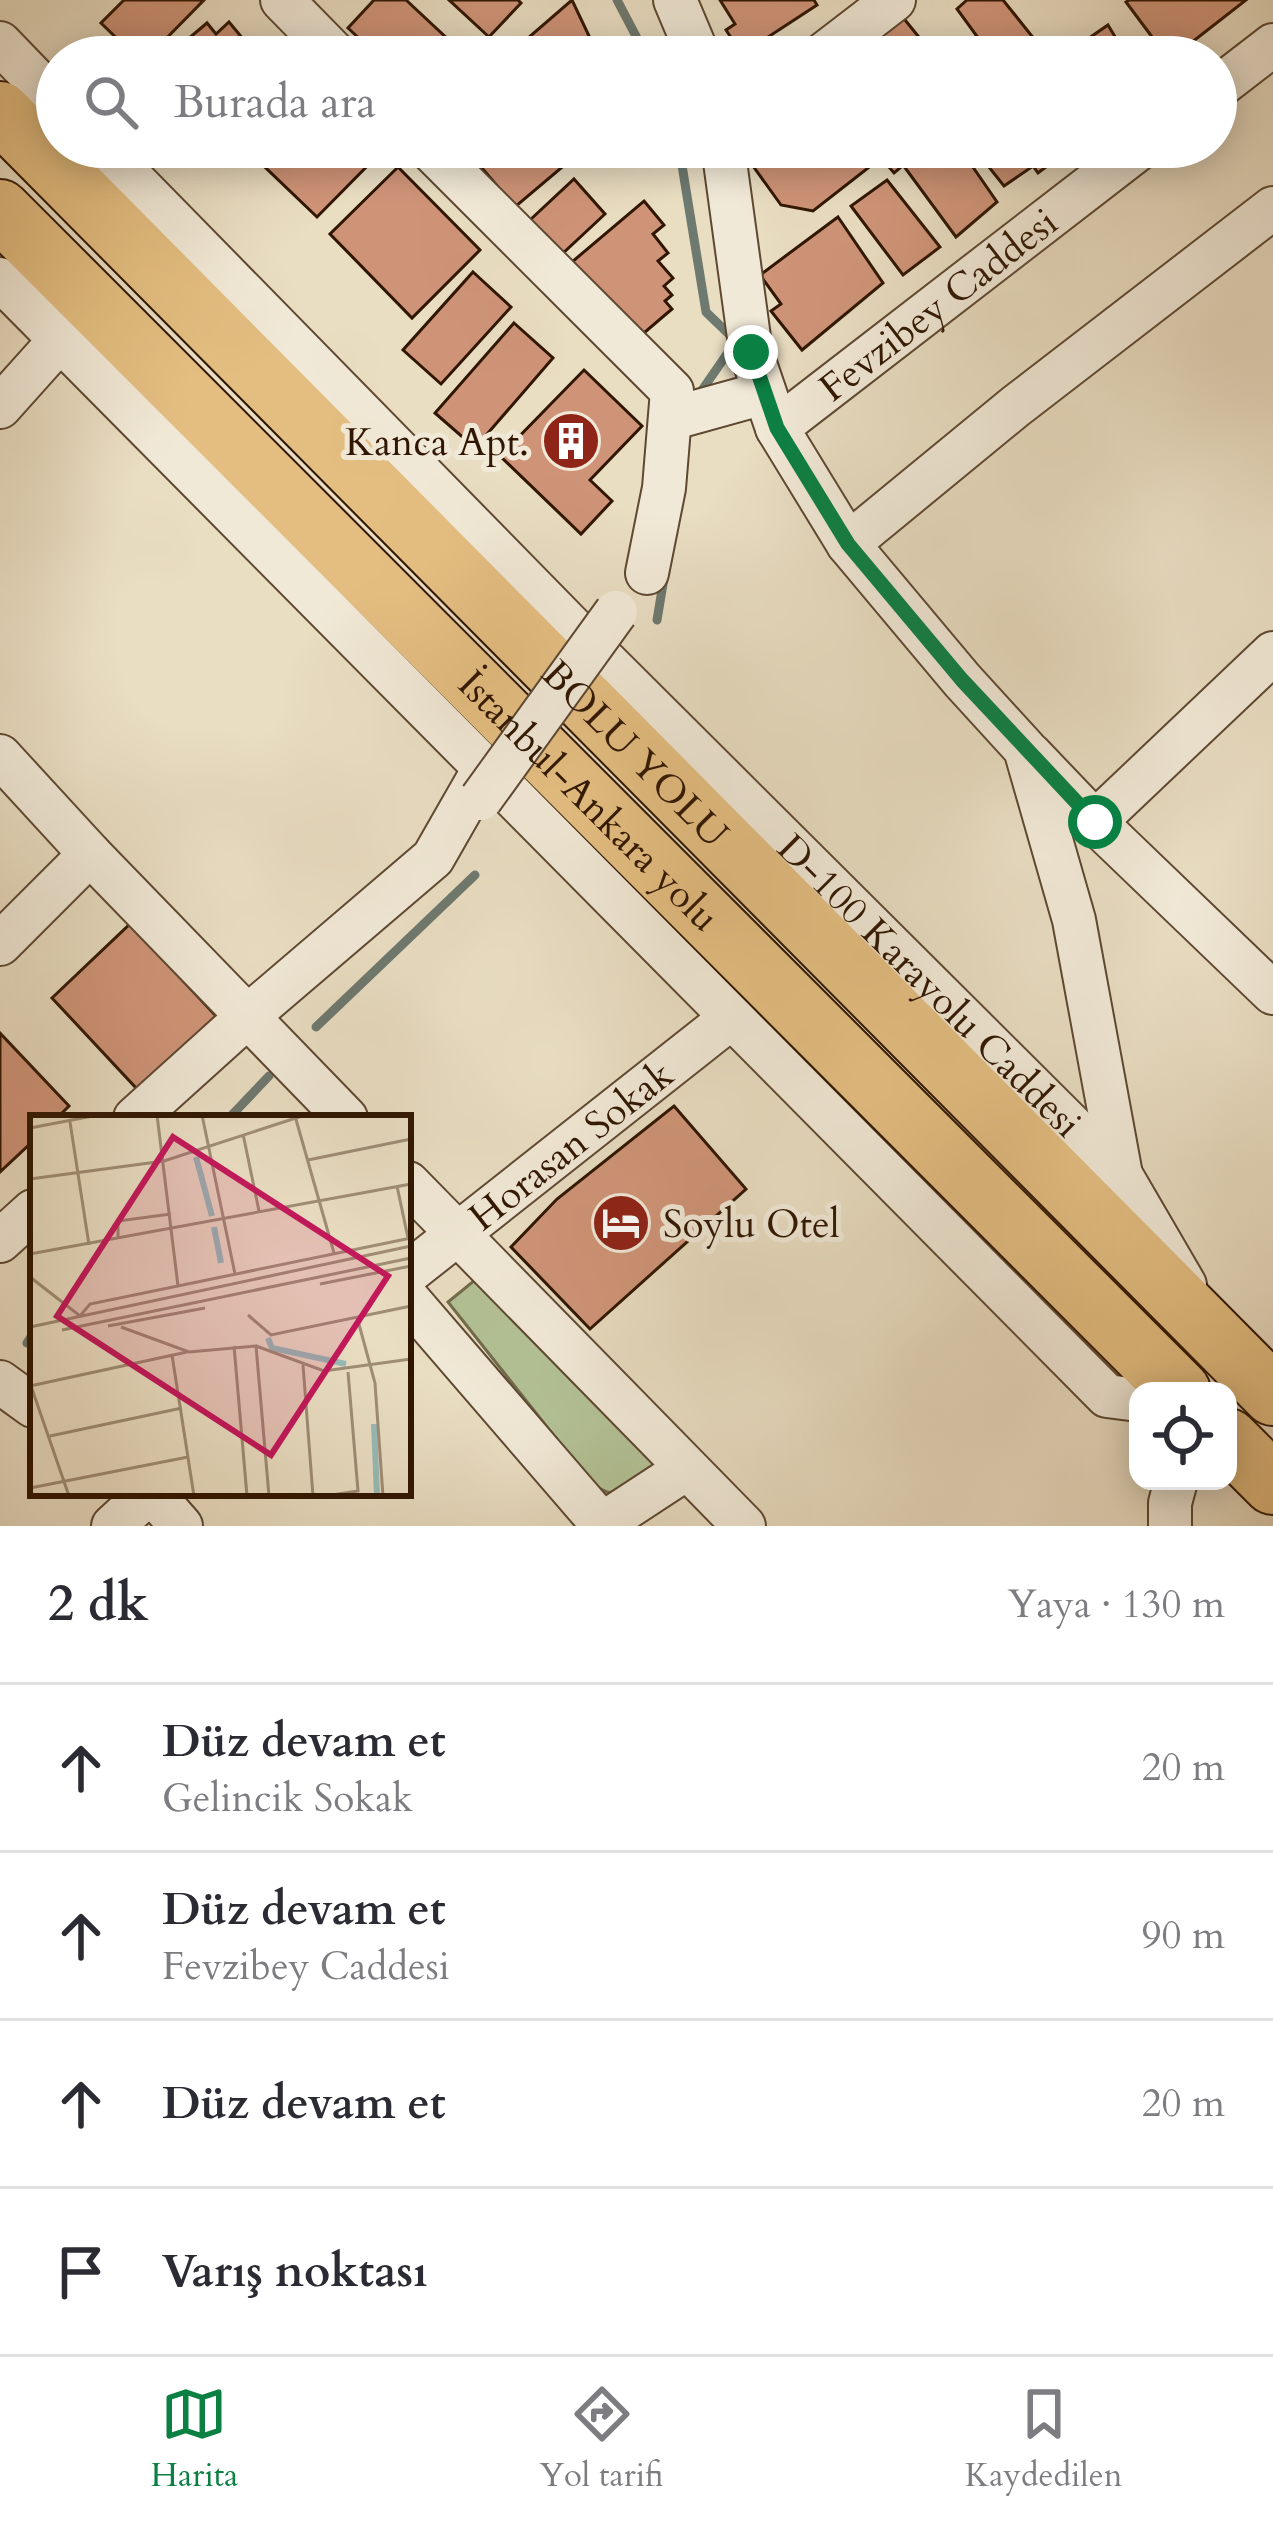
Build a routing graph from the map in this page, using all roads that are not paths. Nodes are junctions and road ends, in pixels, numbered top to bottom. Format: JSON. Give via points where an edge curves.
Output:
{"nodes":[{"id":1,"x":675,"y":0,"type":"edge"},
{"id":2,"x":894,"y":0,"type":"edge"},
{"id":3,"x":303,"y":7,"type":"edge"},
{"id":4,"x":323,"y":36,"type":"edge"},
{"id":5,"x":690,"y":36,"type":"edge"},
{"id":6,"x":847,"y":36,"type":"edge"},
{"id":7,"x":0,"y":44,"type":"edge"},
{"id":8,"x":1273,"y":45,"type":"edge"},
{"id":9,"x":1237,"y":73,"type":"edge"},
{"id":10,"x":36,"y":81,"type":"edge"},
{"id":11,"x":0,"y":112,"type":"edge"},
{"id":12,"x":36,"y":148,"type":"edge"},
{"id":13,"x":56,"y":168,"type":"edge"},
{"id":14,"x":122,"y":168,"type":"edge"},
{"id":15,"x":448,"y":168,"type":"edge"},
{"id":16,"x":726,"y":168,"type":"edge"},
{"id":17,"x":1111,"y":168,"type":"edge"},
{"id":18,"x":1273,"y":208,"type":"edge"},
{"id":19,"x":0,"y":210,"type":"edge"},
{"id":20,"x":0,"y":279,"type":"edge"},
{"id":21,"x":60,"y":340,"type":"junction"},
{"id":22,"x":671,"y":405,"type":"junction"},
{"id":23,"x":0,"y":407,"type":"edge"},
{"id":24,"x":770,"y":411,"type":"junction"},
{"id":25,"x":848,"y":544,"type":"junction"},
{"id":26,"x":647,"y":573,"type":"dead end"},
{"id":27,"x":616,"y":612,"type":"dead end"},
{"id":28,"x":1273,"y":652,"type":"edge"},
{"id":29,"x":1025,"y":749,"type":"junction"},
{"id":30,"x":0,"y":756,"type":"edge"},
{"id":31,"x":483,"y":783,"type":"junction"},
{"id":32,"x":1095,"y":822,"type":"junction"},
{"id":33,"x":90,"y":854,"type":"junction"},
{"id":34,"x":0,"y":944,"type":"edge"},
{"id":35,"x":1273,"y":992,"type":"edge"},
{"id":36,"x":248,"y":1016,"type":"junction"},
{"id":37,"x":730,"y":1018,"type":"junction"},
{"id":38,"x":138,"y":1115,"type":"edge"},
{"id":39,"x":343,"y":1115,"type":"edge"},
{"id":40,"x":1121,"y":1175,"type":"junction"},
{"id":41,"x":411,"y":1186,"type":"edge"},
{"id":42,"x":30,"y":1214,"type":"edge"},
{"id":43,"x":456,"y":1233,"type":"junction"},
{"id":44,"x":0,"y":1241,"type":"edge"},
{"id":45,"x":411,"y":1271,"type":"edge"},
{"id":46,"x":411,"y":1302,"type":"edge"},
{"id":47,"x":1216,"y":1338,"type":"junction"},
{"id":48,"x":0,"y":1382,"type":"edge"},
{"id":49,"x":1171,"y":1382,"type":"edge"},
{"id":50,"x":1273,"y":1396,"type":"edge"},
{"id":51,"x":1129,"y":1399,"type":"edge"},
{"id":52,"x":30,"y":1404,"type":"edge"},
{"id":53,"x":1237,"y":1448,"type":"edge"},
{"id":54,"x":686,"y":1468,"type":"junction"},
{"id":55,"x":1273,"y":1484,"type":"edge"},
{"id":56,"x":1174,"y":1490,"type":"edge"},
{"id":57,"x":148,"y":1496,"type":"edge"},
{"id":58,"x":154,"y":1496,"type":"edge"},
{"id":59,"x":113,"y":1526,"type":"edge"},
{"id":60,"x":181,"y":1526,"type":"edge"},
{"id":61,"x":744,"y":1526,"type":"edge"},
{"id":62,"x":1170,"y":1526,"type":"edge"}],
"edges":[{"from":1,"to":5,"type":"street"},
{"from":2,"to":6,"type":"street"},
{"from":3,"to":4,"type":"street"},
{"from":7,"to":10,"type":"street"},
{"from":8,"to":9,"type":"street"},
{"from":11,"to":12,"type":"highway","name":"BOLU YOLU"},
{"from":13,"to":47,"type":"highway","name":"BOLU YOLU"},
{"from":14,"to":40,"type":"street","name":"D-100 Karayolu Caddesi"},
{"from":15,"to":22,"type":"street"},
{"from":16,"to":24,"type":"street","via":[[751,352]]},
{"from":17,"to":24,"type":"street","name":"Fevzibey Caddesi"},
{"from":18,"to":25,"type":"street"},
{"from":19,"to":49,"type":"highway","name":"İstanbul-Ankara yolu"},
{"from":20,"to":21,"type":"street"},
{"from":21,"to":23,"type":"street"},
{"from":21,"to":31,"type":"street"},
{"from":22,"to":24,"type":"street"},
{"from":22,"to":26,"type":"street"},
{"from":24,"to":25,"type":"street"},
{"from":25,"to":29,"type":"street"},
{"from":27,"to":31,"type":"street","bridge":true},
{"from":28,"to":32,"type":"street"},
{"from":29,"to":32,"type":"street"},
{"from":29,"to":40,"type":"street","via":[[1073,920]]},
{"from":30,"to":33,"type":"street"},
{"from":31,"to":36,"type":"street","via":[[433,858]]},
{"from":31,"to":37,"type":"street"},
{"from":32,"to":35,"type":"street"},
{"from":33,"to":34,"type":"street"},
{"from":33,"to":36,"type":"street"},
{"from":36,"to":38,"type":"street"},
{"from":36,"to":39,"type":"street"},
{"from":37,"to":43,"type":"street","name":"Horasan Sokak"},
{"from":37,"to":51,"type":"street","via":[[1106,1396]]},
{"from":40,"to":47,"type":"street","name":"D-100 Karayolu Caddesi"},
{"from":41,"to":43,"type":"street"},
{"from":42,"to":44,"type":"street"},
{"from":43,"to":45,"type":"street","name":"Horasan Sokak"},
{"from":43,"to":54,"type":"street"},
{"from":46,"to":54,"type":"street","via":[[602,1525]]},
{"from":47,"to":50,"type":"highway","name":"BOLU YOLU"},
{"from":48,"to":52,"type":"street"},
{"from":53,"to":55,"type":"highway"},
{"from":54,"to":61,"type":"street"},
{"from":56,"to":62,"type":"street"},
{"from":57,"to":59,"type":"street"},
{"from":58,"to":60,"type":"street"}]}
